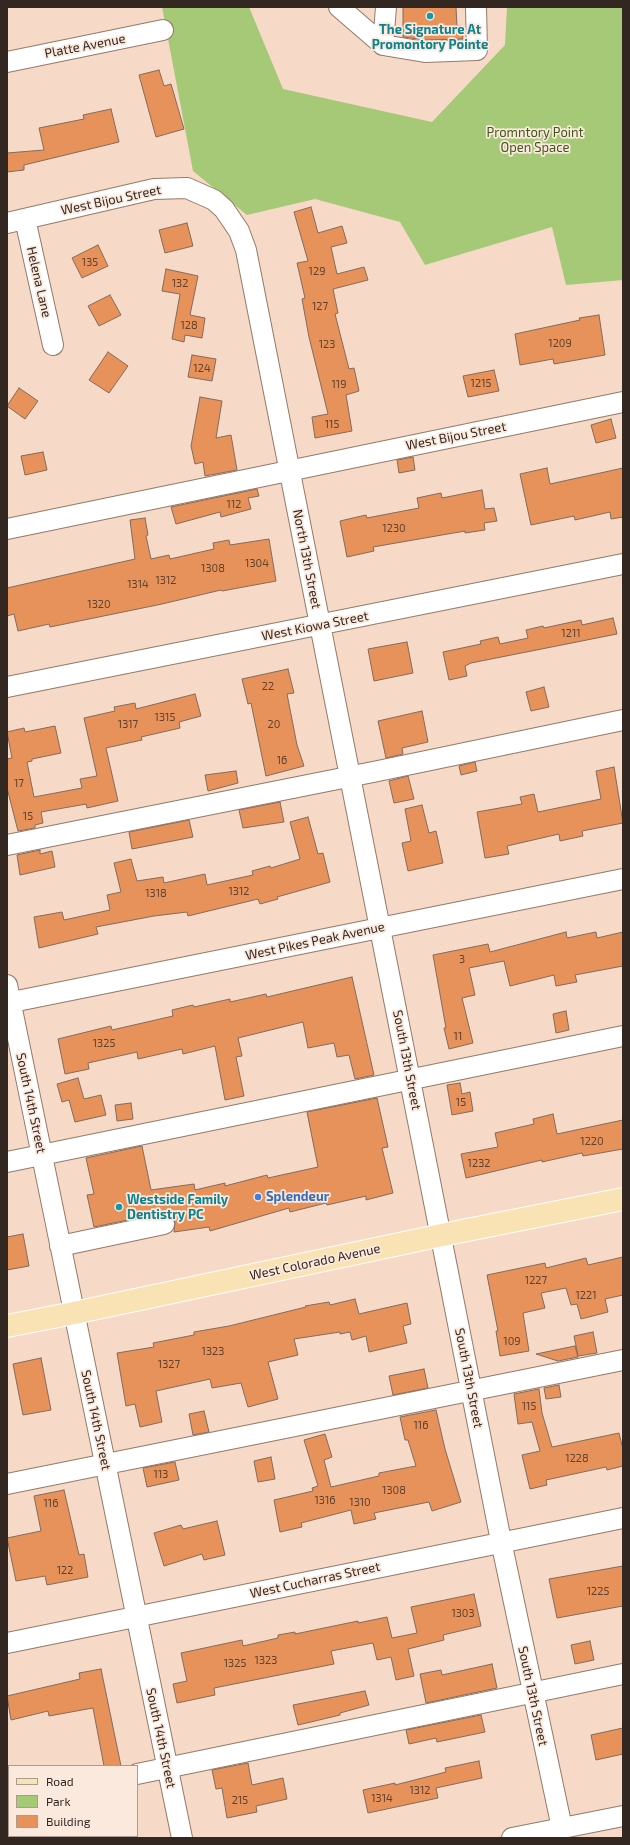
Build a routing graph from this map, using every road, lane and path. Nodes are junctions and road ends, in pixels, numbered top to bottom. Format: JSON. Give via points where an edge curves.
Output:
{"nodes":[{"id":1,"x":339,"y":7,"type":"edge"},
{"id":2,"x":386,"y":7,"type":"edge"},
{"id":3,"x":476,"y":7,"type":"edge"},
{"id":4,"x":163,"y":30,"type":"dead end"},
{"id":5,"x":383,"y":45,"type":"junction"},
{"id":6,"x":7,"y":62,"type":"edge"},
{"id":7,"x":214,"y":200,"type":"joint"},
{"id":8,"x":16,"y":221,"type":"edge"},
{"id":9,"x":53,"y":345,"type":"dead end"},
{"id":10,"x":623,"y":402,"type":"edge"},
{"id":11,"x":290,"y":470,"type":"junction"},
{"id":12,"x":7,"y":529,"type":"edge"},
{"id":13,"x":623,"y":564,"type":"edge"},
{"id":14,"x":319,"y":625,"type":"junction"},
{"id":15,"x":7,"y":687,"type":"edge"},
{"id":16,"x":623,"y":720,"type":"edge"},
{"id":17,"x":350,"y":777,"type":"junction"},
{"id":18,"x":7,"y":845,"type":"edge"},
{"id":19,"x":623,"y":879,"type":"edge"},
{"id":20,"x":381,"y":927,"type":"junction"},
{"id":21,"x":8,"y":997,"type":"edge"},
{"id":22,"x":623,"y":1036,"type":"edge"},
{"id":23,"x":411,"y":1080,"type":"junction"},
{"id":24,"x":42,"y":1155,"type":"junction"},
{"id":25,"x":7,"y":1162,"type":"edge"},
{"id":26,"x":623,"y":1199,"type":"edge"},
{"id":27,"x":164,"y":1224,"type":"dead end"},
{"id":28,"x":442,"y":1235,"type":"junction"},
{"id":29,"x":60,"y":1246,"type":"junction"},
{"id":30,"x":74,"y":1313,"type":"junction"},
{"id":31,"x":7,"y":1326,"type":"edge"},
{"id":32,"x":623,"y":1360,"type":"edge"},
{"id":33,"x":472,"y":1390,"type":"junction"},
{"id":34,"x":105,"y":1464,"type":"junction"},
{"id":35,"x":7,"y":1484,"type":"edge"},
{"id":36,"x":623,"y":1518,"type":"edge"},
{"id":37,"x":501,"y":1541,"type":"junction"},
{"id":38,"x":136,"y":1618,"type":"junction"},
{"id":39,"x":7,"y":1643,"type":"edge"},
{"id":40,"x":623,"y":1674,"type":"edge"},
{"id":41,"x":532,"y":1692,"type":"junction"},
{"id":42,"x":168,"y":1768,"type":"junction"},
{"id":43,"x":138,"y":1774,"type":"edge"},
{"id":44,"x":623,"y":1816,"type":"edge"},
{"id":45,"x":562,"y":1828,"type":"junction"},
{"id":46,"x":182,"y":1838,"type":"edge"},
{"id":47,"x":512,"y":1838,"type":"edge"}],
"edges":[{"from":1,"to":5,"type":"street"},
{"from":2,"to":5,"type":"street"},
{"from":3,"to":5,"type":"street","via":[[477,50],[425,52]]},
{"from":4,"to":6,"type":"street","name":"Platte Avenue"},
{"from":7,"to":8,"type":"street","name":"West Bijou Street","via":[[187,188],[154,189]]},
{"from":7,"to":11,"type":"street","name":"North 13th Street","via":[[233,220],[246,250]]},
{"from":8,"to":9,"type":"street","name":"Helena Lane"},
{"from":10,"to":11,"type":"street","name":"West Bijou Street"},
{"from":11,"to":12,"type":"street","name":"West Bijou Street"},
{"from":11,"to":14,"type":"street","name":"North 13th Street"},
{"from":13,"to":14,"type":"street","name":"West Kiowa Street"},
{"from":14,"to":15,"type":"street","name":"West Kiowa Street"},
{"from":14,"to":17,"type":"street","name":"North 13th Street"},
{"from":16,"to":17,"type":"street"},
{"from":17,"to":18,"type":"street"},
{"from":17,"to":20,"type":"street","name":"North 13th Street"},
{"from":19,"to":20,"type":"street","name":"West Pikes Peak Avenue"},
{"from":20,"to":21,"type":"street","name":"West Pikes Peak Avenue"},
{"from":20,"to":23,"type":"street","name":"South 13th Street"},
{"from":21,"to":24,"type":"street","name":"South 14th Street"},
{"from":22,"to":23,"type":"street"},
{"from":23,"to":24,"type":"street"},
{"from":23,"to":28,"type":"street","name":"South 13th Street"},
{"from":24,"to":25,"type":"street"},
{"from":24,"to":29,"type":"street","name":"South 14th Street"},
{"from":26,"to":28,"type":"main road","name":"West Colorado Avenue"},
{"from":27,"to":29,"type":"street"},
{"from":28,"to":30,"type":"main road","name":"West Colorado Avenue"},
{"from":28,"to":33,"type":"street","name":"South 13th Street"},
{"from":29,"to":30,"type":"street","name":"South 14th Street"},
{"from":30,"to":31,"type":"main road","name":"West Colorado Avenue"},
{"from":30,"to":34,"type":"street","name":"South 14th Street"},
{"from":32,"to":33,"type":"street"},
{"from":33,"to":34,"type":"street"},
{"from":33,"to":37,"type":"street","name":"South 13th Street"},
{"from":34,"to":35,"type":"street"},
{"from":34,"to":38,"type":"street","name":"South 14th Street"},
{"from":36,"to":37,"type":"street","name":"West Cucharras Street"},
{"from":37,"to":38,"type":"street","name":"West Cucharras Street"},
{"from":37,"to":41,"type":"street","name":"South 13th Street"},
{"from":38,"to":39,"type":"street","name":"West Cucharras Street"},
{"from":38,"to":42,"type":"street","name":"South 14th Street"},
{"from":40,"to":41,"type":"street"},
{"from":41,"to":42,"type":"street"},
{"from":41,"to":45,"type":"street","name":"South 13th Street"},
{"from":42,"to":43,"type":"street"},
{"from":42,"to":46,"type":"street","name":"South 14th Street"},
{"from":44,"to":45,"type":"street"},
{"from":45,"to":47,"type":"street"}]}
